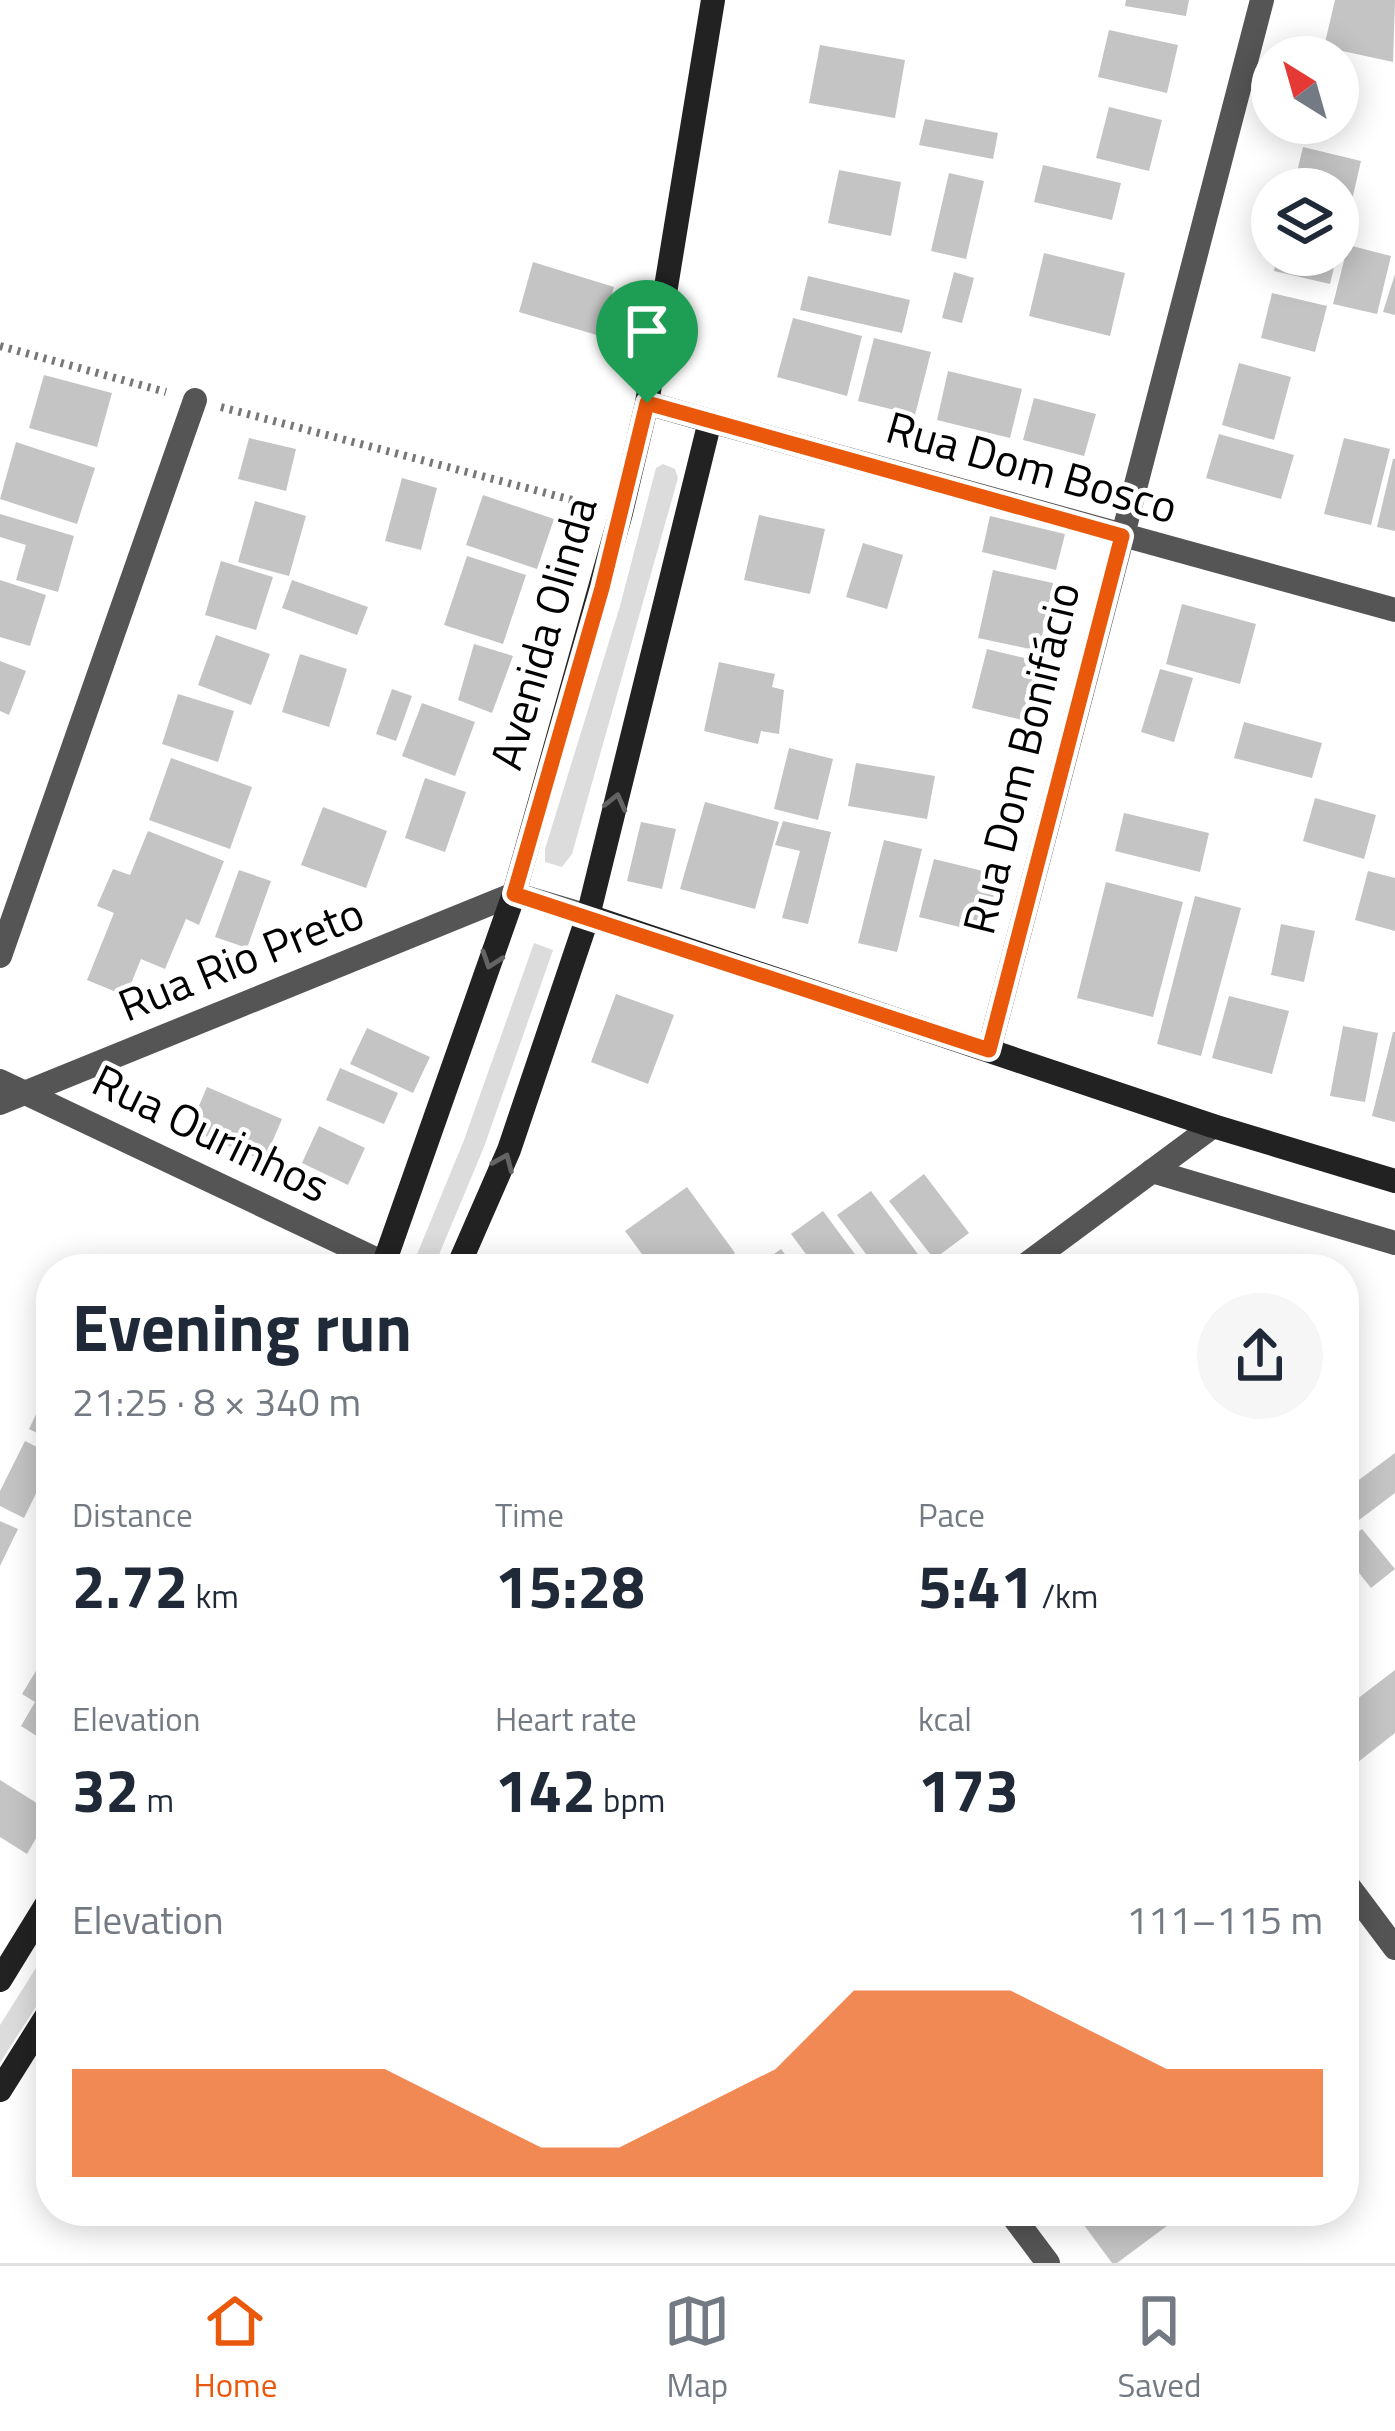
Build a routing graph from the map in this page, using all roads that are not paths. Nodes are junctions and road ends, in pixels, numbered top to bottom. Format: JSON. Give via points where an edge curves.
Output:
{"nodes":[{"id":1,"x":713,"y":0,"type":"edge"},
{"id":2,"x":1262,"y":0,"type":"edge"},
{"id":3,"x":195,"y":400,"type":"road end"},
{"id":4,"x":647,"y":403,"type":"junction"},
{"id":5,"x":710,"y":421,"type":"junction"},
{"id":6,"x":1122,"y":536,"type":"junction"},
{"id":7,"x":1395,"y":610,"type":"edge"},
{"id":8,"x":514,"y":894,"type":"junction"},
{"id":9,"x":588,"y":916,"type":"junction"},
{"id":10,"x":0,"y":956,"type":"edge"},
{"id":11,"x":989,"y":1050,"type":"junction"},
{"id":12,"x":0,"y":1081,"type":"edge"},
{"id":13,"x":27,"y":1092,"type":"junction"},
{"id":14,"x":0,"y":1103,"type":"edge"},
{"id":15,"x":1213,"y":1126,"type":"junction"},
{"id":16,"x":1152,"y":1172,"type":"junction"},
{"id":17,"x":1395,"y":1181,"type":"edge"},
{"id":18,"x":1395,"y":1243,"type":"edge"},
{"id":19,"x":358,"y":1254,"type":"edge"},
{"id":20,"x":387,"y":1254,"type":"edge"},
{"id":21,"x":464,"y":1254,"type":"edge"},
{"id":22,"x":1040,"y":1254,"type":"edge"},
{"id":23,"x":1359,"y":1900,"type":"edge"},
{"id":24,"x":36,"y":1921,"type":"edge"},
{"id":25,"x":1395,"y":1948,"type":"edge"},
{"id":26,"x":0,"y":1980,"type":"edge"},
{"id":27,"x":36,"y":2033,"type":"edge"},
{"id":28,"x":0,"y":2090,"type":"edge"},
{"id":29,"x":1020,"y":2226,"type":"edge"},
{"id":30,"x":1048,"y":2263,"type":"edge"}],
"edges":[{"from":1,"to":4,"type":"street","name":"Avenida Olinda"},
{"from":2,"to":6,"type":"street","name":"Rua Dom Bonifácio"},
{"from":3,"to":10,"type":"street"},
{"from":4,"to":5,"type":"street","name":"Rua Dom Bosco"},
{"from":4,"to":8,"type":"street","name":"Avenida Olinda"},
{"from":5,"to":6,"type":"street","name":"Rua Dom Bosco"},
{"from":9,"to":5,"type":"street","one_way":true},
{"from":6,"to":7,"type":"street","name":"Rua Dom Bosco"},
{"from":6,"to":11,"type":"street","name":"Rua Dom Bonifácio"},
{"from":8,"to":9,"type":"street"},
{"from":8,"to":13,"type":"street","name":"Rua Rio Preto"},
{"from":8,"to":20,"type":"street","name":"Avenida Olinda","one_way":true},
{"from":9,"to":11,"type":"street"},
{"from":21,"to":9,"type":"street","one_way":true,"via":[[509,1150]]},
{"from":11,"to":15,"type":"street"},
{"from":12,"to":13,"type":"street","name":"Rua Ourinhos"},
{"from":13,"to":14,"type":"street","name":"Rua Rio Preto"},
{"from":13,"to":19,"type":"street","name":"Rua Ourinhos"},
{"from":15,"to":16,"type":"street"},
{"from":15,"to":17,"type":"street"},
{"from":16,"to":18,"type":"street"},
{"from":16,"to":22,"type":"street"},
{"from":23,"to":25,"type":"street"},
{"from":24,"to":26,"type":"street"},
{"from":27,"to":28,"type":"street"},
{"from":29,"to":30,"type":"street"}]}
